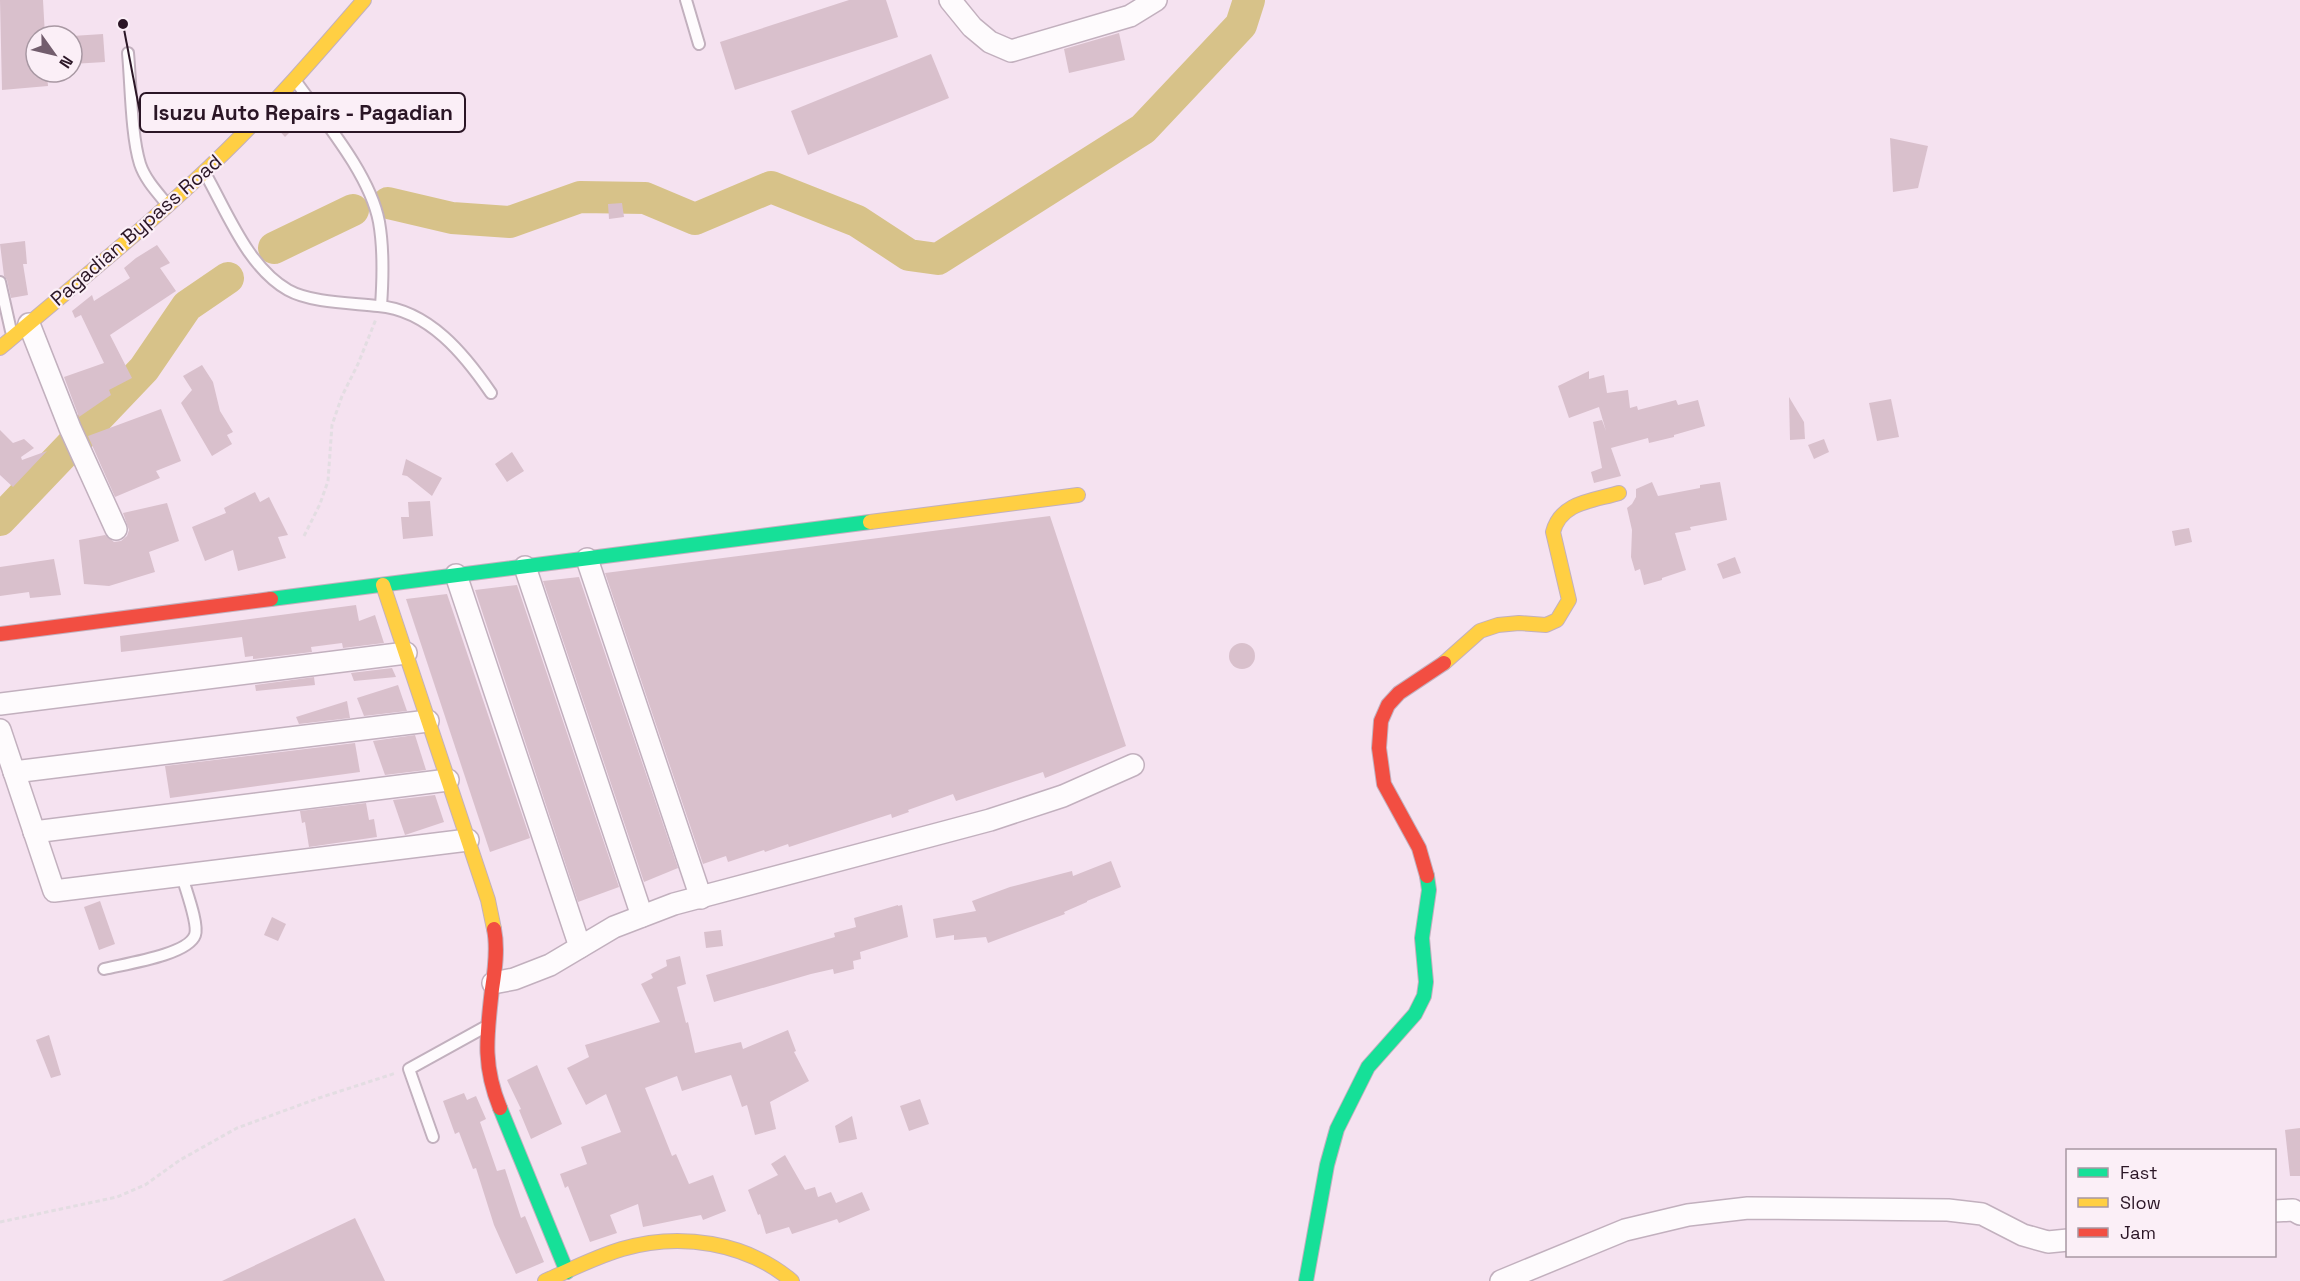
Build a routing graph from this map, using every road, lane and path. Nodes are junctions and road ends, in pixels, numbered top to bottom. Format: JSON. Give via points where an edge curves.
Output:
{"nodes":[{"id":1,"x":364,"y":0,"type":"edge"},
{"id":2,"x":686,"y":0,"type":"edge"},
{"id":3,"x":950,"y":0,"type":"edge"},
{"id":4,"x":1156,"y":0,"type":"edge"},
{"id":5,"x":1124,"y":8,"type":"edge"},
{"id":6,"x":699,"y":44,"type":"dead end"},
{"id":7,"x":128,"y":53,"type":"dead end"},
{"id":8,"x":295,"y":80,"type":"junction"},
{"id":9,"x":205,"y":172,"type":"junction"},
{"id":10,"x":168,"y":206,"type":"junction"},
{"id":11,"x":0,"y":282,"type":"edge"},
{"id":12,"x":381,"y":306,"type":"junction"},
{"id":13,"x":21,"y":330,"type":"junction"},
{"id":14,"x":0,"y":348,"type":"edge"},
{"id":15,"x":491,"y":393,"type":"dead end"},
{"id":16,"x":1619,"y":493,"type":"dead end"},
{"id":17,"x":1078,"y":495,"type":"dead end"},
{"id":18,"x":116,"y":529,"type":"dead end"},
{"id":19,"x":304,"y":536,"type":"dead end"},
{"id":20,"x":587,"y":559,"type":"junction"},
{"id":21,"x":525,"y":567,"type":"junction"},
{"id":22,"x":456,"y":575,"type":"junction"},
{"id":23,"x":382,"y":585,"type":"junction"},
{"id":24,"x":0,"y":634,"type":"edge"},
{"id":25,"x":406,"y":653,"type":"junction"},
{"id":26,"x":0,"y":704,"type":"edge"},
{"id":27,"x":428,"y":721,"type":"junction"},
{"id":28,"x":0,"y":730,"type":"edge"},
{"id":29,"x":1133,"y":765,"type":"dead end"},
{"id":30,"x":14,"y":772,"type":"junction"},
{"id":31,"x":448,"y":780,"type":"junction"},
{"id":32,"x":34,"y":832,"type":"junction"},
{"id":33,"x":468,"y":840,"type":"junction"},
{"id":34,"x":182,"y":876,"type":"junction"},
{"id":35,"x":700,"y":898,"type":"junction"},
{"id":36,"x":642,"y":915,"type":"junction"},
{"id":37,"x":580,"y":947,"type":"junction"},
{"id":38,"x":104,"y":969,"type":"dead end"},
{"id":39,"x":493,"y":983,"type":"junction"},
{"id":40,"x":488,"y":1025,"type":"junction"},
{"id":41,"x":409,"y":1069,"type":"junction"},
{"id":42,"x":433,"y":1137,"type":"dead end"},
{"id":43,"x":2276,"y":1211,"type":"edge"},
{"id":44,"x":2300,"y":1214,"type":"edge"},
{"id":45,"x":0,"y":1222,"type":"edge"},
{"id":46,"x":2066,"y":1240,"type":"edge"},
{"id":47,"x":567,"y":1272,"type":"junction"},
{"id":48,"x":545,"y":1281,"type":"edge"},
{"id":49,"x":792,"y":1281,"type":"edge"},
{"id":50,"x":1306,"y":1281,"type":"edge"},
{"id":51,"x":1501,"y":1281,"type":"edge"}],
"edges":[{"from":1,"to":8,"type":"main road","name":"Pagadian Bypass Road"},
{"from":2,"to":6,"type":"lane"},
{"from":3,"to":5,"type":"street","via":[[972,27],[990,42],[1011,51]]},
{"from":4,"to":5,"type":"street"},
{"from":7,"to":10,"type":"lane","via":[[140,164]]},
{"from":8,"to":9,"type":"main road","name":"Pagadian Bypass Road"},
{"from":8,"to":12,"type":"lane","via":[[364,181],[379,221]]},
{"from":9,"to":10,"type":"main road","name":"Pagadian Bypass Road"},
{"from":9,"to":12,"type":"lane","via":[[254,258],[289,291],[342,303]]},
{"from":10,"to":13,"type":"main road","name":"Pagadian Bypass Road"},
{"from":11,"to":13,"type":"lane"},
{"from":12,"to":15,"type":"lane","via":[[415,316],[448,340],[470,362]]},
{"from":12,"to":19,"type":"path","via":[[332,425],[328,481]]},
{"from":13,"to":14,"type":"main road","name":"Pagadian Bypass Road"},
{"from":13,"to":18,"type":"street"},
{"from":16,"to":50,"type":"main road","via":[[1566,509],[1556,521],[1553,532],[1569,600],[1557,620],[1546,625],[1498,624],[1480,631],[1442,665],[1399,693],[1381,721],[1379,748],[1384,784],[1419,848],[1427,873],[1429,890],[1422,938],[1426,982],[1424,996],[1414,1014],[1368,1067],[1337,1129]]},
{"from":17,"to":20,"type":"main road"},
{"from":20,"to":21,"type":"main road"},
{"from":20,"to":35,"type":"street"},
{"from":21,"to":22,"type":"main road"},
{"from":21,"to":36,"type":"street"},
{"from":22,"to":23,"type":"main road"},
{"from":22,"to":37,"type":"street"},
{"from":23,"to":24,"type":"main road"},
{"from":23,"to":25,"type":"main road"},
{"from":25,"to":26,"type":"street"},
{"from":25,"to":27,"type":"main road"},
{"from":27,"to":30,"type":"street"},
{"from":27,"to":31,"type":"main road"},
{"from":28,"to":30,"type":"street"},
{"from":29,"to":35,"type":"street","via":[[1063,796],[990,820]]},
{"from":30,"to":32,"type":"street"},
{"from":31,"to":32,"type":"street"},
{"from":31,"to":33,"type":"main road"},
{"from":32,"to":34,"type":"street","via":[[54,891]]},
{"from":33,"to":34,"type":"street"},
{"from":33,"to":39,"type":"main road","via":[[495,934]]},
{"from":34,"to":38,"type":"lane","via":[[195,924],[196,934],[191,942],[171,952]]},
{"from":35,"to":36,"type":"street"},
{"from":36,"to":37,"type":"street"},
{"from":37,"to":39,"type":"street","via":[[550,965]]},
{"from":39,"to":40,"type":"main road"},
{"from":40,"to":41,"type":"lane"},
{"from":40,"to":47,"type":"main road","via":[[490,1084]]},
{"from":41,"to":42,"type":"lane"},
{"from":41,"to":45,"type":"path","via":[[237,1128],[145,1185],[117,1197]]},
{"from":43,"to":44,"type":"street","via":[[2293,1210]]},
{"from":46,"to":51,"type":"street","via":[[2048,1242],[2023,1235],[1982,1214],[1948,1210],[1748,1208],[1688,1215],[1625,1230]]},
{"from":47,"to":48,"type":"main road"},
{"from":47,"to":49,"type":"main road","via":[[624,1248],[666,1242],[709,1243],[755,1256]]}]}
